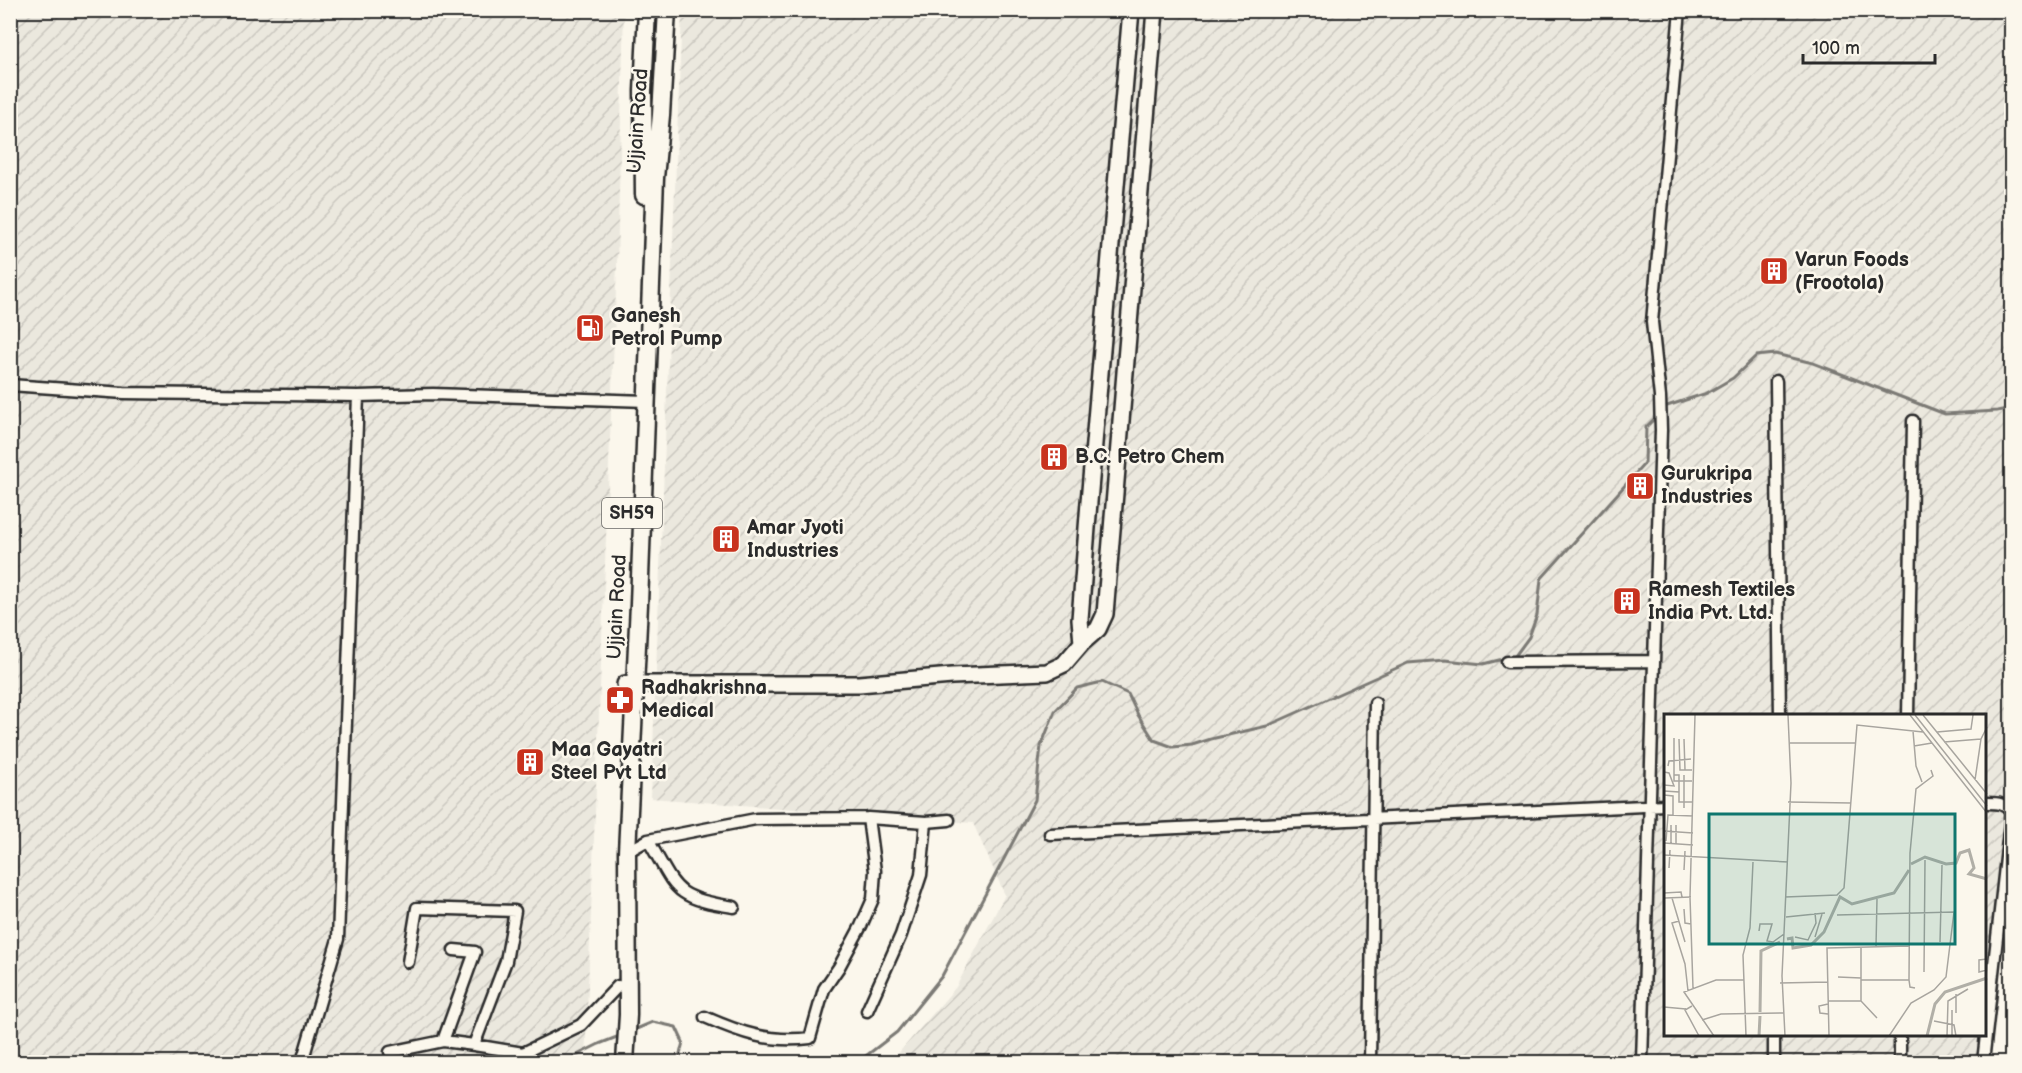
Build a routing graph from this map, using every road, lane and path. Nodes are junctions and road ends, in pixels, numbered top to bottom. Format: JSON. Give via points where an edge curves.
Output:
{"nodes":[{"id":1,"x":647,"y":10,"type":"edge"},
{"id":2,"x":666,"y":10,"type":"edge"},
{"id":3,"x":1131,"y":10,"type":"edge"},
{"id":4,"x":1155,"y":10,"type":"edge"},
{"id":5,"x":1680,"y":10,"type":"edge"},
{"id":6,"x":1776,"y":381,"type":"dead end"},
{"id":7,"x":10,"y":385,"type":"edge"},
{"id":8,"x":358,"y":396,"type":"junction"},
{"id":9,"x":641,"y":401,"type":"junction"},
{"id":10,"x":1913,"y":421,"type":"dead end"},
{"id":11,"x":1082,"y":643,"type":"junction"},
{"id":12,"x":1654,"y":661,"type":"junction"},
{"id":13,"x":1507,"y":662,"type":"dead end"},
{"id":14,"x":630,"y":683,"type":"junction"},
{"id":15,"x":1375,"y":703,"type":"dead end"},
{"id":16,"x":1780,"y":714,"type":"edge"},
{"id":17,"x":1908,"y":714,"type":"edge"},
{"id":18,"x":1986,"y":803,"type":"edge"},
{"id":19,"x":1664,"y":805,"type":"edge"},
{"id":20,"x":1650,"y":806,"type":"junction"},
{"id":21,"x":868,"y":818,"type":"junction"},
{"id":22,"x":949,"y":820,"type":"dead end"},
{"id":23,"x":1373,"y":820,"type":"junction"},
{"id":24,"x":926,"y":822,"type":"junction"},
{"id":25,"x":1050,"y":834,"type":"dead end"},
{"id":26,"x":648,"y":840,"type":"junction"},
{"id":27,"x":627,"y":852,"type":"junction"},
{"id":28,"x":734,"y":907,"type":"dead end"},
{"id":29,"x":454,"y":950,"type":"dead end"},
{"id":30,"x":408,"y":962,"type":"dead end"},
{"id":31,"x":618,"y":986,"type":"junction"},
{"id":32,"x":867,"y":1011,"type":"dead end"},
{"id":33,"x":623,"y":1016,"type":"junction"},
{"id":34,"x":705,"y":1017,"type":"dead end"},
{"id":35,"x":1986,"y":1036,"type":"edge"},
{"id":36,"x":1774,"y":1037,"type":"edge"},
{"id":37,"x":1900,"y":1037,"type":"edge"},
{"id":38,"x":1986,"y":1037,"type":"edge"},
{"id":39,"x":443,"y":1041,"type":"junction"},
{"id":40,"x":474,"y":1045,"type":"junction"},
{"id":41,"x":390,"y":1052,"type":"dead end"},
{"id":42,"x":622,"y":1052,"type":"edge"},
{"id":43,"x":1900,"y":1056,"type":"dead end"},
{"id":44,"x":302,"y":1062,"type":"edge"},
{"id":45,"x":614,"y":1062,"type":"edge"},
{"id":46,"x":1370,"y":1062,"type":"edge"},
{"id":47,"x":1642,"y":1062,"type":"edge"},
{"id":48,"x":1774,"y":1062,"type":"edge"},
{"id":49,"x":1983,"y":1062,"type":"edge"}],
"edges":[{"from":1,"to":9,"type":"main road","name":"Ujjain Road","number":"SH59"},
{"from":2,"to":9,"type":"main road","name":"Ujjain Road","number":"SH59"},
{"from":3,"to":11,"type":"street","via":[[1089,502],[1080,619]]},
{"from":4,"to":11,"type":"street","via":[[1105,614],[1098,629]]},
{"from":5,"to":12,"type":"street","via":[[1652,322],[1661,430]]},
{"from":6,"to":16,"type":"street"},
{"from":7,"to":8,"type":"street","via":[[123,393]]},
{"from":8,"to":9,"type":"street","via":[[433,394]]},
{"from":8,"to":44,"type":"street","via":[[338,939]]},
{"from":9,"to":14,"type":"main road","name":"Ujjain Road","number":"SH59"},
{"from":10,"to":17,"type":"street"},
{"from":11,"to":14,"type":"street","via":[[1064,664],[1047,672],[1026,674],[952,675],[859,684]]},
{"from":12,"to":13,"type":"street"},
{"from":12,"to":20,"type":"street"},
{"from":14,"to":27,"type":"main road","name":"Ujjain Road","number":"SH59"},
{"from":14,"to":31,"type":"main road","name":"Ujjain Road","number":"SH59","via":[[619,876]]},
{"from":15,"to":23,"type":"street"},
{"from":18,"to":35,"type":"street","via":[[2008,806],[2012,813]]},
{"from":19,"to":20,"type":"street"},
{"from":20,"to":23,"type":"street"},
{"from":20,"to":47,"type":"street"},
{"from":21,"to":24,"type":"street"},
{"from":21,"to":26,"type":"street","via":[[756,819]]},
{"from":21,"to":34,"type":"street","via":[[875,871],[873,899],[839,968],[824,989],[810,1038],[770,1039],[741,1033]]},
{"from":22,"to":24,"type":"street"},
{"from":23,"to":25,"type":"street"},
{"from":23,"to":46,"type":"street"},
{"from":24,"to":32,"type":"street","via":[[921,875],[901,935]]},
{"from":26,"to":27,"type":"street"},
{"from":26,"to":28,"type":"street","via":[[669,878],[684,894],[700,902]]},
{"from":27,"to":33,"type":"main road","name":"Ujjain Road","number":"SH59"},
{"from":29,"to":39,"type":"street","via":[[474,952]]},
{"from":30,"to":40,"type":"street","via":[[417,908],[515,911],[506,961]]},
{"from":31,"to":33,"type":"main road","name":"Ujjain Road","number":"SH59"},
{"from":31,"to":40,"type":"street","via":[[581,1025],[523,1053]]},
{"from":33,"to":42,"type":"main road","name":"Ujjain Road","number":"SH59"},
{"from":36,"to":48,"type":"street"},
{"from":37,"to":43,"type":"street"},
{"from":38,"to":49,"type":"street"},
{"from":39,"to":40,"type":"street"},
{"from":39,"to":41,"type":"street"},
{"from":42,"to":45,"type":"main road","name":"Ujjain Road","number":"SH59"}]}
